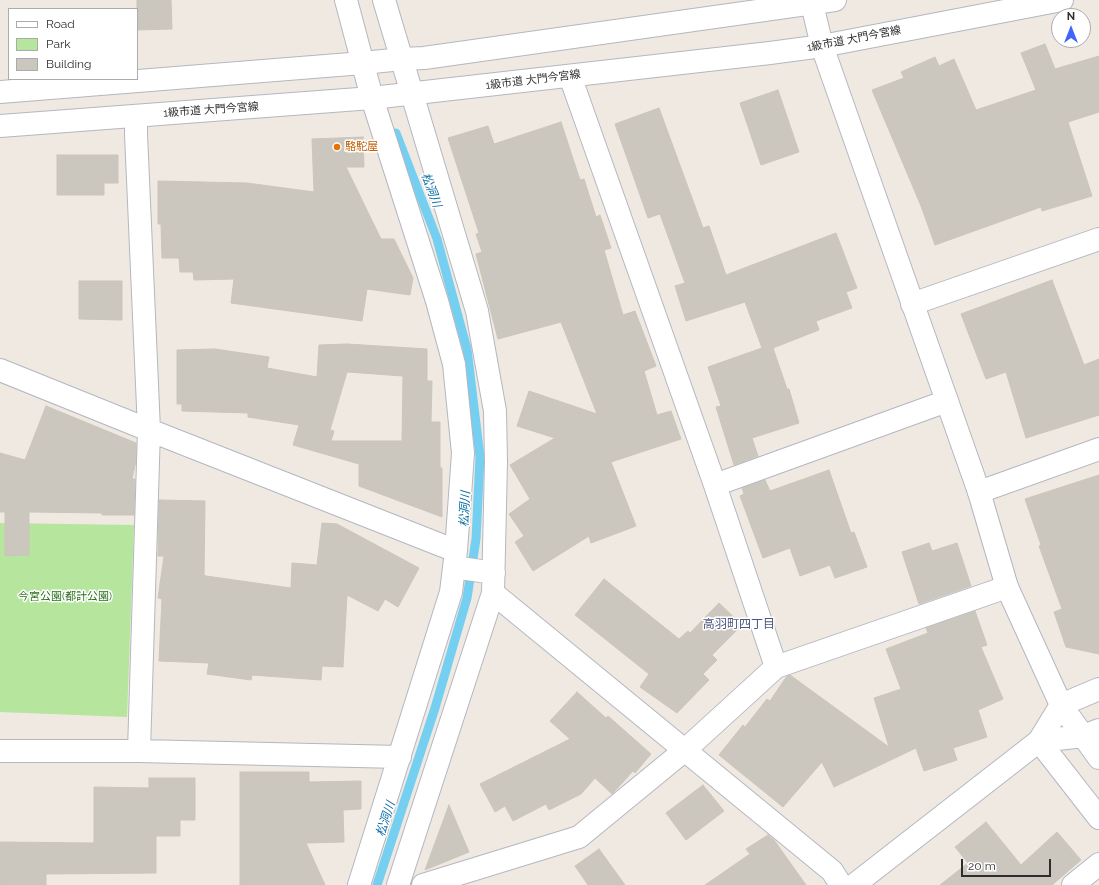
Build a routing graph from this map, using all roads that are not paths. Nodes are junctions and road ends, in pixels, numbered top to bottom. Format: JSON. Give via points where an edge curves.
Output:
{"nodes":[{"id":1,"x":346,"y":0,"type":"edge"},
{"id":2,"x":384,"y":0,"type":"edge"},
{"id":3,"x":835,"y":0,"type":"edge"},
{"id":4,"x":1062,"y":0,"type":"edge"},
{"id":5,"x":812,"y":4,"type":"junction"},
{"id":6,"x":822,"y":46,"type":"junction"},
{"id":7,"x":402,"y":59,"type":"junction"},
{"id":8,"x":363,"y":63,"type":"junction"},
{"id":9,"x":570,"y":76,"type":"junction"},
{"id":10,"x":0,"y":92,"type":"edge"},
{"id":11,"x":412,"y":94,"type":"junction"},
{"id":12,"x":372,"y":98,"type":"junction"},
{"id":13,"x":136,"y":116,"type":"junction"},
{"id":14,"x":0,"y":126,"type":"edge"},
{"id":15,"x":1099,"y":238,"type":"edge"},
{"id":16,"x":912,"y":304,"type":"junction"},
{"id":17,"x":0,"y":370,"type":"edge"},
{"id":18,"x":947,"y":401,"type":"junction"},
{"id":19,"x":149,"y":430,"type":"junction"},
{"id":20,"x":1099,"y":449,"type":"edge"},
{"id":21,"x":715,"y":485,"type":"junction"},
{"id":22,"x":979,"y":492,"type":"junction"},
{"id":23,"x":473,"y":571,"type":"junction"},
{"id":24,"x":1007,"y":587,"type":"junction"},
{"id":25,"x":776,"y":667,"type":"junction"},
{"id":26,"x":1099,"y":689,"type":"edge"},
{"id":27,"x":1062,"y":705,"type":"junction"},
{"id":28,"x":1092,"y":733,"type":"edge"},
{"id":29,"x":1039,"y":741,"type":"junction"},
{"id":30,"x":685,"y":750,"type":"junction"},
{"id":31,"x":0,"y":751,"type":"edge"},
{"id":32,"x":139,"y":751,"type":"junction"},
{"id":33,"x":400,"y":757,"type":"junction"},
{"id":34,"x":1099,"y":758,"type":"edge"},
{"id":35,"x":1099,"y":818,"type":"edge"},
{"id":36,"x":1099,"y":864,"type":"edge"},
{"id":37,"x":359,"y":885,"type":"edge"},
{"id":38,"x":398,"y":885,"type":"edge"},
{"id":39,"x":423,"y":885,"type":"edge"},
{"id":40,"x":841,"y":885,"type":"edge"},
{"id":41,"x":854,"y":885,"type":"edge"},
{"id":42,"x":1073,"y":885,"type":"edge"}],
"edges":[{"from":1,"to":8,"type":"street"},
{"from":2,"to":7,"type":"street"},
{"from":3,"to":5,"type":"street"},
{"from":4,"to":6,"type":"street","name":"1級市道 大門今宮線"},
{"from":5,"to":6,"type":"street"},
{"from":5,"to":7,"type":"street"},
{"from":6,"to":9,"type":"street","name":"1級市道 大門今宮線"},
{"from":6,"to":16,"type":"street"},
{"from":7,"to":8,"type":"street"},
{"from":7,"to":11,"type":"street"},
{"from":8,"to":10,"type":"street"},
{"from":8,"to":12,"type":"street"},
{"from":9,"to":11,"type":"street","name":"1級市道 大門今宮線"},
{"from":9,"to":21,"type":"street"},
{"from":11,"to":12,"type":"street","name":"1級市道 大門今宮線"},
{"from":11,"to":23,"type":"street","via":[[477,311],[495,411],[496,462]]},
{"from":12,"to":13,"type":"street","name":"1級市道 大門今宮線"},
{"from":12,"to":23,"type":"street","via":[[438,301],[454,364]]},
{"from":13,"to":14,"type":"street","name":"1級市道 大門今宮線"},
{"from":13,"to":19,"type":"street"},
{"from":15,"to":16,"type":"street"},
{"from":16,"to":18,"type":"street"},
{"from":17,"to":19,"type":"street"},
{"from":18,"to":21,"type":"street"},
{"from":18,"to":22,"type":"street"},
{"from":19,"to":23,"type":"street"},
{"from":19,"to":32,"type":"street"},
{"from":20,"to":22,"type":"street"},
{"from":21,"to":25,"type":"street"},
{"from":22,"to":24,"type":"street"},
{"from":23,"to":30,"type":"street"},
{"from":23,"to":33,"type":"street","via":[[451,592]]},
{"from":23,"to":38,"type":"street"},
{"from":24,"to":25,"type":"street"},
{"from":24,"to":27,"type":"street"},
{"from":25,"to":30,"type":"street"},
{"from":26,"to":27,"type":"street"},
{"from":27,"to":28,"type":"street"},
{"from":27,"to":29,"type":"street"},
{"from":28,"to":29,"type":"street"},
{"from":28,"to":34,"type":"street"},
{"from":29,"to":35,"type":"street"},
{"from":29,"to":41,"type":"street"},
{"from":30,"to":39,"type":"street","via":[[579,837]]},
{"from":30,"to":40,"type":"street","via":[[832,871]]},
{"from":31,"to":32,"type":"street"},
{"from":32,"to":33,"type":"street"},
{"from":33,"to":37,"type":"street"},
{"from":36,"to":42,"type":"street"}]}
